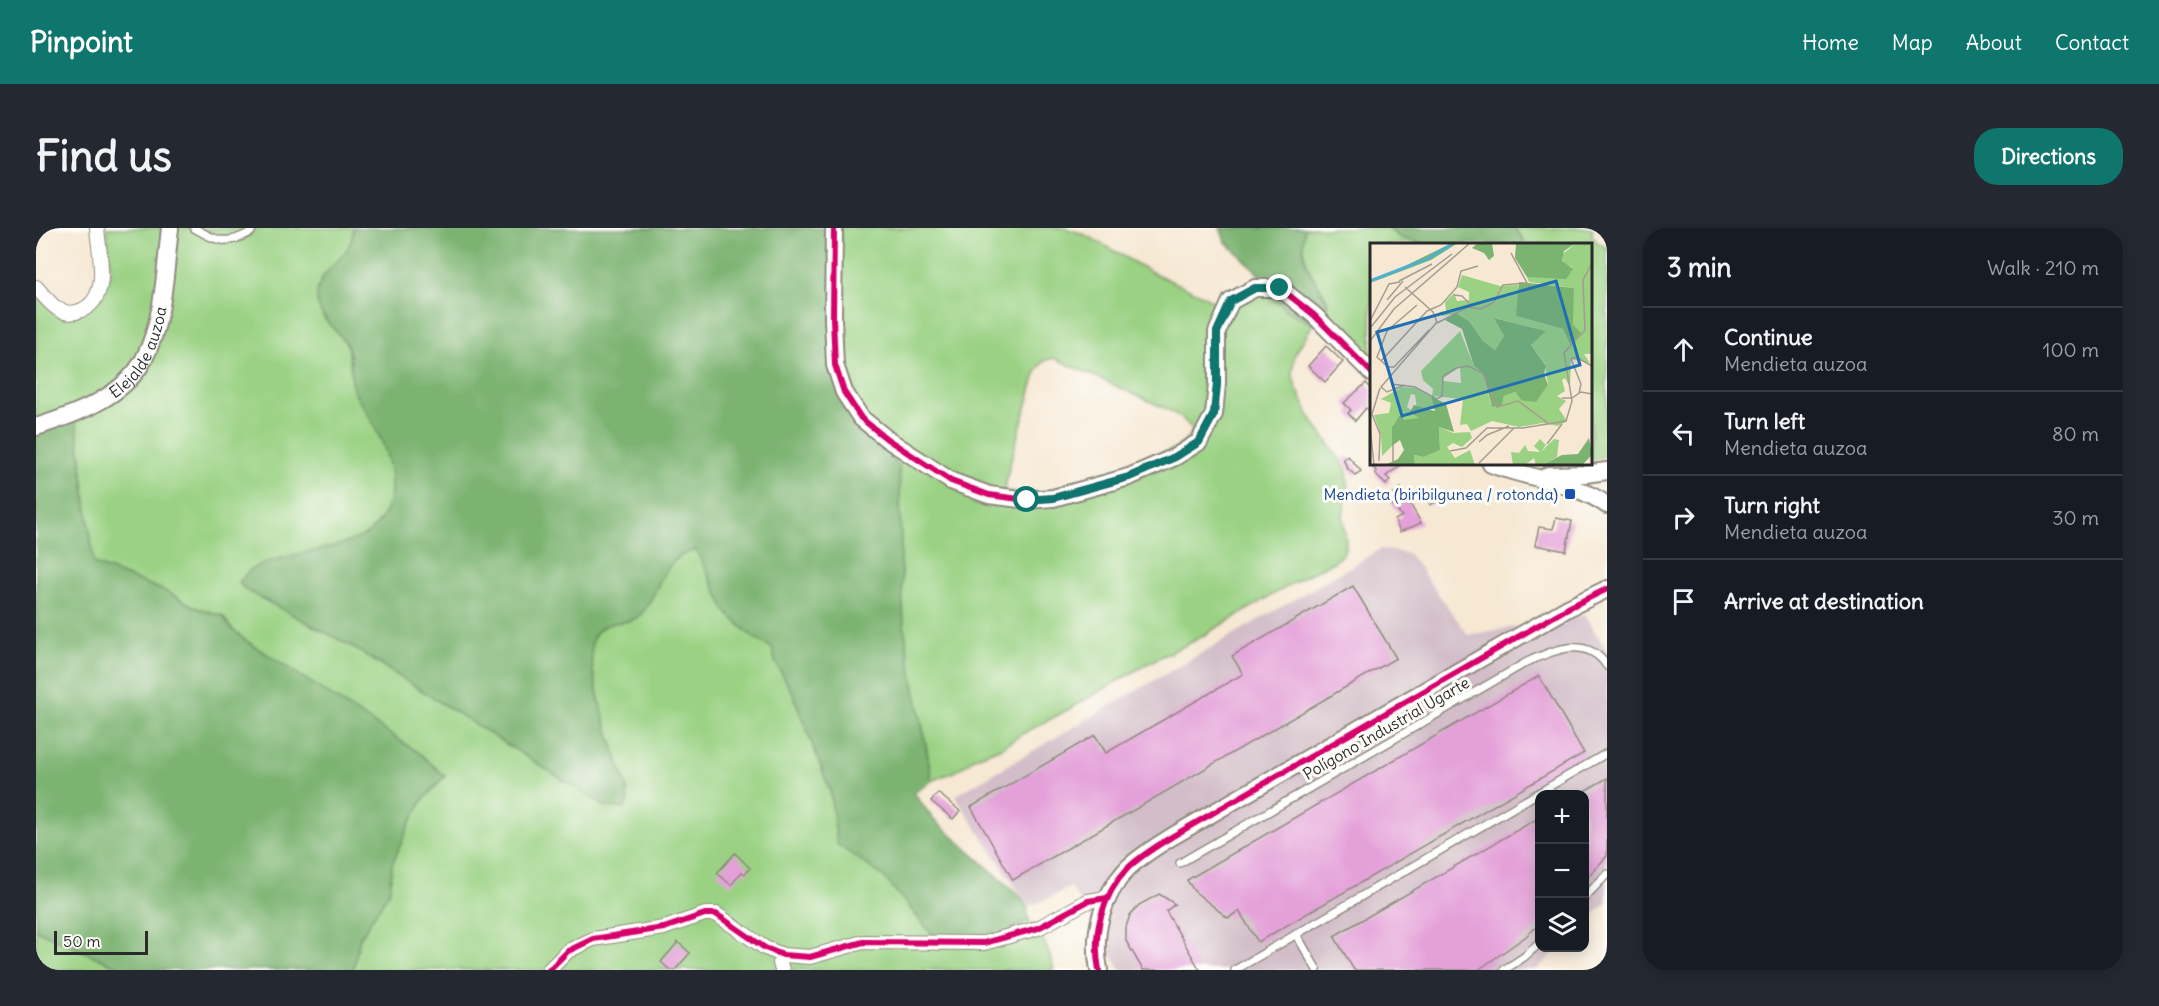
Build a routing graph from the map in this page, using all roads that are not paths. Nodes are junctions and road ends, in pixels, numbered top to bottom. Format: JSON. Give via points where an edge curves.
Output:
{"nodes":[{"id":1,"x":97,"y":228,"type":"edge"},
{"id":2,"x":170,"y":228,"type":"edge"},
{"id":3,"x":194,"y":228,"type":"edge"},
{"id":4,"x":252,"y":228,"type":"edge"},
{"id":5,"x":834,"y":228,"type":"edge"},
{"id":6,"x":36,"y":287,"type":"edge"},
{"id":7,"x":1370,"y":372,"type":"edge"},
{"id":8,"x":36,"y":427,"type":"edge"},
{"id":9,"x":1498,"y":466,"type":"edge"},
{"id":10,"x":1607,"y":471,"type":"edge"},
{"id":11,"x":1607,"y":505,"type":"edge"},
{"id":12,"x":1607,"y":576,"type":"edge"},
{"id":13,"x":1607,"y":589,"type":"edge"},
{"id":14,"x":1568,"y":608,"type":"junction"},
{"id":15,"x":1607,"y":666,"type":"edge"},
{"id":16,"x":1607,"y":753,"type":"edge"},
{"id":17,"x":1180,"y":863,"type":"dead end"},
{"id":18,"x":1607,"y":874,"type":"edge"},
{"id":19,"x":1589,"y":893,"type":"edge"},
{"id":20,"x":1107,"y":898,"type":"junction"},
{"id":21,"x":1296,"y":934,"type":"junction"},
{"id":22,"x":1535,"y":947,"type":"edge"},
{"id":23,"x":783,"y":956,"type":"junction"},
{"id":24,"x":549,"y":970,"type":"edge"},
{"id":25,"x":782,"y":970,"type":"edge"},
{"id":26,"x":1099,"y":970,"type":"edge"},
{"id":27,"x":1234,"y":970,"type":"edge"},
{"id":28,"x":1317,"y":970,"type":"edge"},
{"id":29,"x":1504,"y":970,"type":"edge"}],
"edges":[{"from":1,"to":6,"type":"street","via":[[101,279],[97,298],[87,308],[64,313]]},
{"from":2,"to":8,"type":"street","name":"Elejalde auzoa","via":[[158,322],[143,361],[116,390],[88,407]]},
{"from":3,"to":4,"type":"lane","via":[[231,242]]},
{"from":5,"to":7,"type":"street","via":[[835,365],[844,392],[861,418],[886,440],[951,481],[989,495],[1027,500],[1053,498],[1129,477],[1199,442],[1214,414],[1217,332],[1231,301],[1255,288],[1280,288],[1314,315]]},
{"from":9,"to":10,"type":"street","via":[[1559,475]]},
{"from":9,"to":11,"type":"street","via":[[1580,490]]},
{"from":12,"to":14,"type":"street"},
{"from":13,"to":14,"type":"street"},
{"from":14,"to":20,"type":"street","via":[[1173,836],[1127,870]]},
{"from":15,"to":17,"type":"lane","name":"Polígono Industrial Ugarte","via":[[1592,650],[1576,648],[1555,650],[1527,662]]},
{"from":16,"to":21,"type":"lane"},
{"from":18,"to":19,"type":"lane"},
{"from":20,"to":23,"type":"street","via":[[1088,901],[1038,928],[984,943],[863,942],[810,957]]},
{"from":20,"to":26,"type":"street","via":[[1097,931]]},
{"from":21,"to":27,"type":"lane"},
{"from":21,"to":28,"type":"lane"},
{"from":22,"to":29,"type":"lane"},
{"from":23,"to":24,"type":"street","via":[[716,914],[705,914],[664,928],[593,939],[568,951]]},
{"from":23,"to":25,"type":"street"}]}
